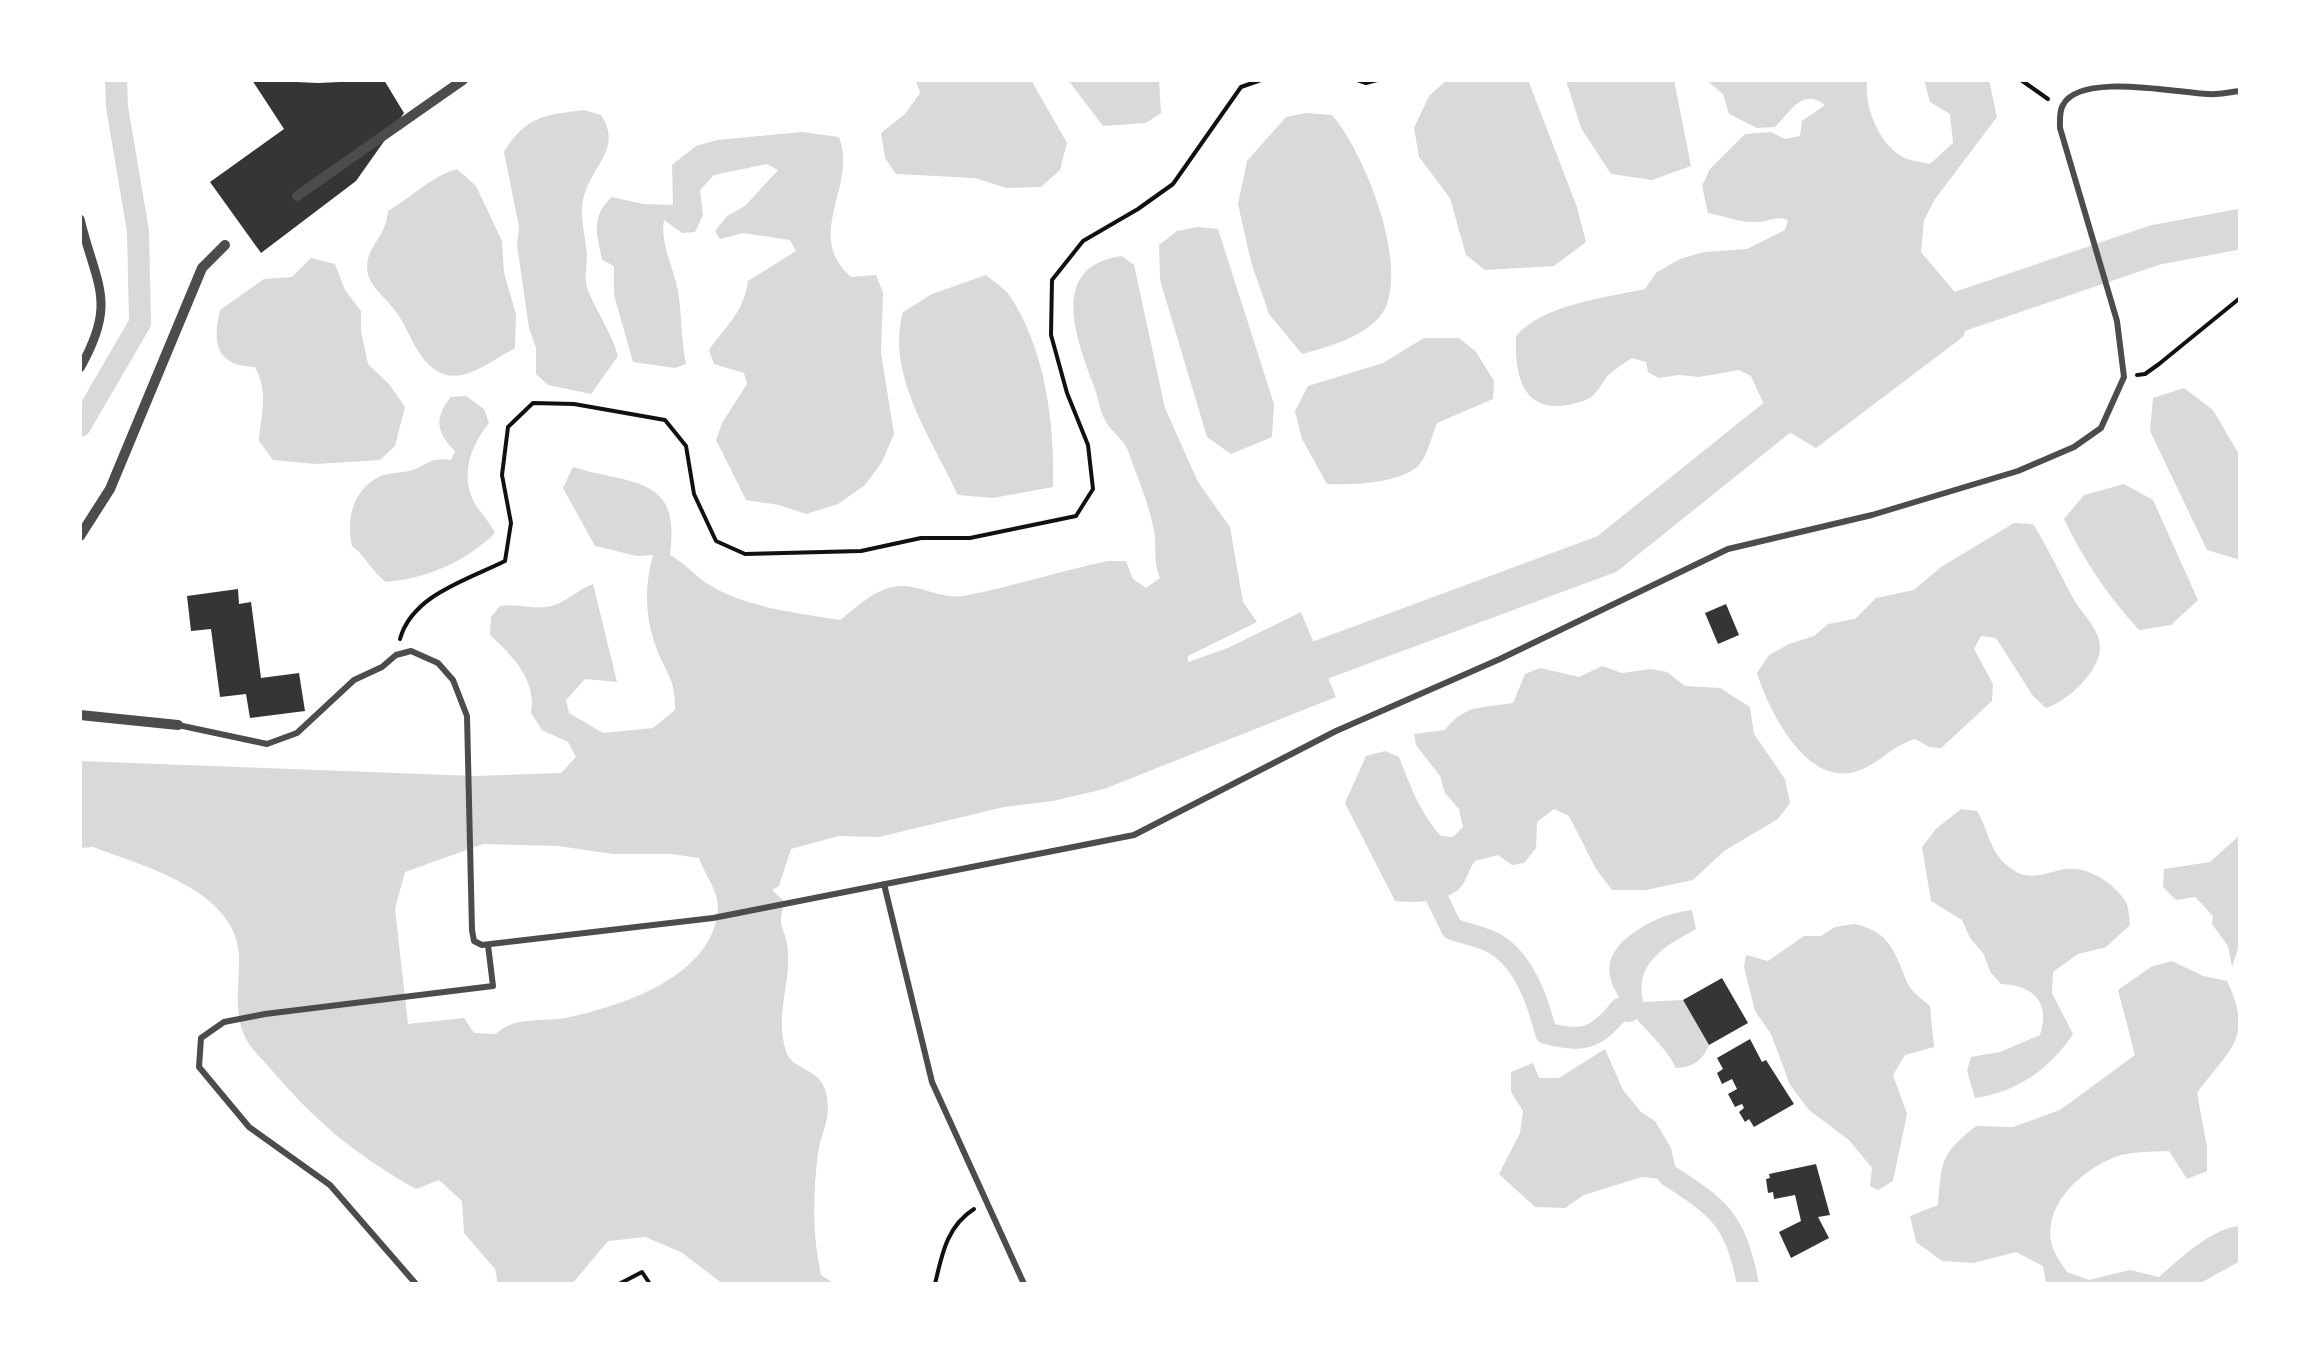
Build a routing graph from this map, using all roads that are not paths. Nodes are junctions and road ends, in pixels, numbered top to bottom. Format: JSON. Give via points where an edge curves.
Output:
{"nodes":[{"id":1,"x":462,"y":80,"type":"edge"},
{"id":2,"x":2240,"y":91,"type":"edge"},
{"id":3,"x":297,"y":196,"type":"dead end"},
{"id":4,"x":80,"y":220,"type":"edge"},
{"id":5,"x":225,"y":244,"type":"dead end"},
{"id":6,"x":80,"y":368,"type":"edge"},
{"id":7,"x":80,"y":536,"type":"edge"},
{"id":8,"x":80,"y":715,"type":"edge"},
{"id":9,"x":178,"y":725,"type":"joint"},
{"id":10,"x":884,"y":884,"type":"junction"},
{"id":11,"x":488,"y":944,"type":"junction"},
{"id":12,"x":416,"y":1284,"type":"edge"},
{"id":13,"x":1024,"y":1284,"type":"edge"}],
"edges":[{"from":1,"to":3,"type":"street"},
{"from":2,"to":10,"type":"lane","via":[[2098,87],[2071,94],[2061,106],[2060,128],[2118,321],[2124,376],[2101,428],[2074,447],[2018,472],[1728,550],[1336,731],[1134,835]]},
{"from":4,"to":6,"type":"street","via":[[103,318]]},
{"from":5,"to":7,"type":"street","via":[[202,268],[110,488]]},
{"from":8,"to":9,"type":"street"},
{"from":9,"to":11,"type":"lane","via":[[267,744],[297,733],[354,680],[396,655],[411,651],[438,663],[467,716],[474,941]]},
{"from":10,"to":11,"type":"lane","via":[[713,918]]},
{"from":10,"to":13,"type":"lane","via":[[932,1082]]},
{"from":11,"to":12,"type":"lane","via":[[494,986],[265,1014],[224,1022],[201,1038],[199,1067],[249,1127],[330,1185]]}]}
